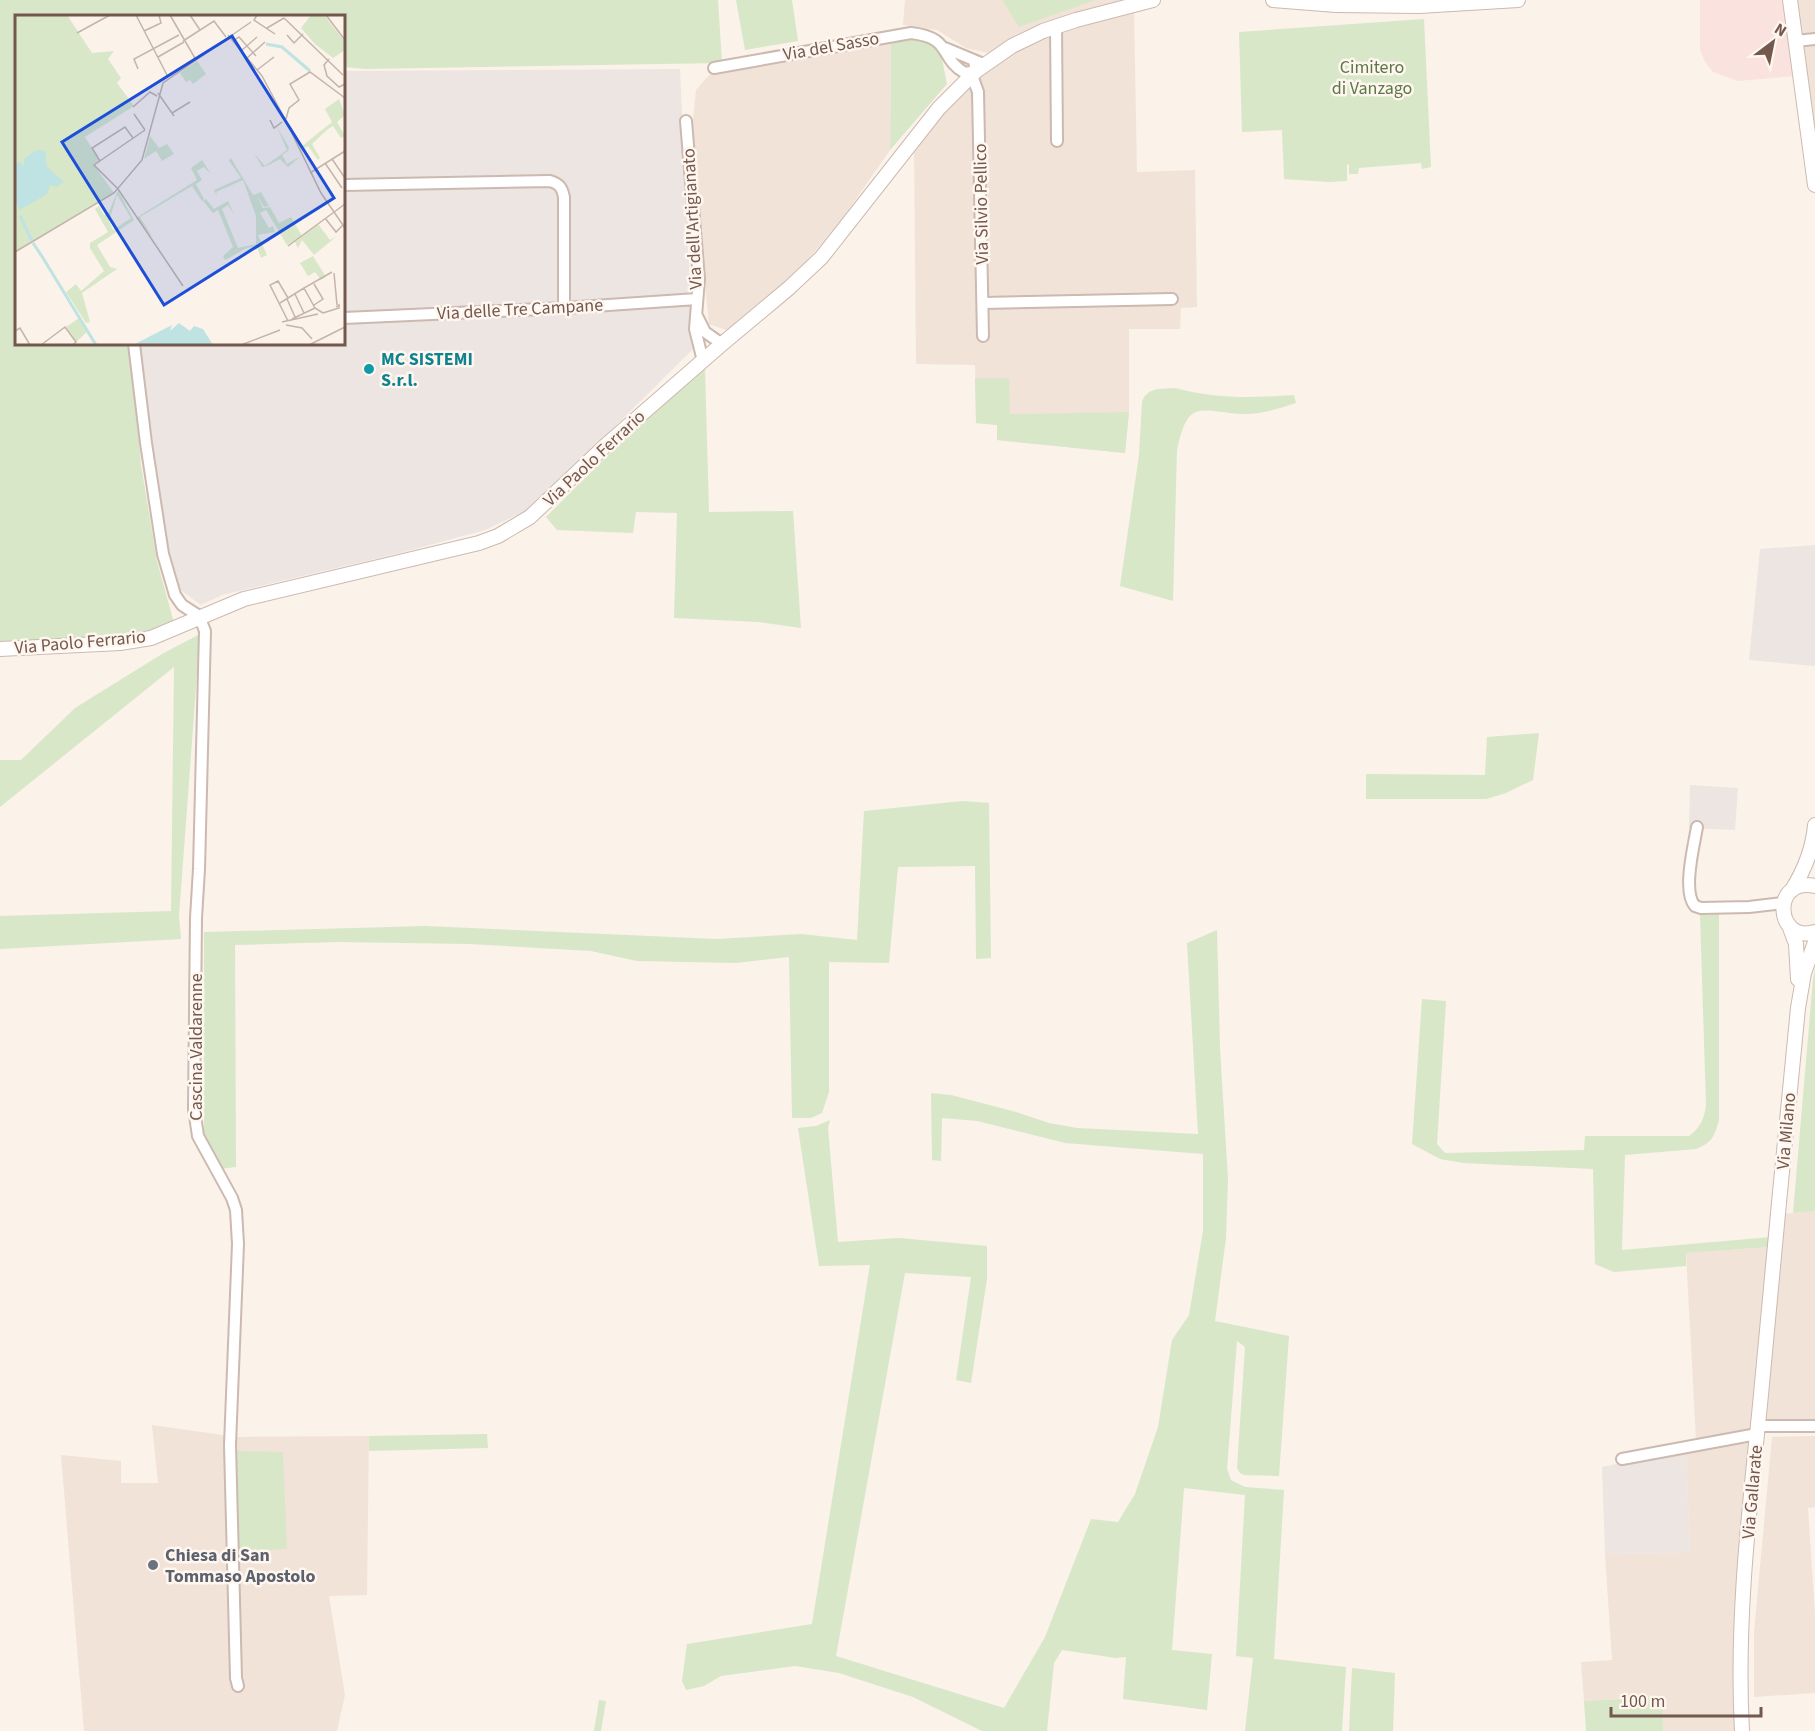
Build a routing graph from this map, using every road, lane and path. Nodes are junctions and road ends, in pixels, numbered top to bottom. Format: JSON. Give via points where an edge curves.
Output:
{"nodes":[{"id":1,"x":1153,"y":0,"type":"edge"},
{"id":2,"x":1273,"y":0,"type":"edge"},
{"id":3,"x":1518,"y":0,"type":"edge"},
{"id":4,"x":1790,"y":0,"type":"edge"},
{"id":5,"x":1127,"y":3,"type":"edge"},
{"id":6,"x":1419,"y":3,"type":"edge"},
{"id":7,"x":1056,"y":26,"type":"junction"},
{"id":8,"x":1815,"y":39,"type":"edge"},
{"id":9,"x":1796,"y":41,"type":"junction"},
{"id":10,"x":945,"y":48,"type":"junction"},
{"id":11,"x":714,"y":68,"type":"dead end"},
{"id":12,"x":956,"y":68,"type":"junction"},
{"id":13,"x":976,"y":68,"type":"junction"},
{"id":14,"x":950,"y":95,"type":"junction"},
{"id":15,"x":686,"y":121,"type":"dead end"},
{"id":16,"x":1057,"y":141,"type":"dead end"},
{"id":17,"x":1813,"y":151,"type":"edge"},
{"id":18,"x":1815,"y":184,"type":"edge"},
{"id":19,"x":345,"y":185,"type":"edge"},
{"id":20,"x":697,"y":299,"type":"junction"},
{"id":21,"x":1172,"y":299,"type":"dead end"},
{"id":22,"x":983,"y":303,"type":"junction"},
{"id":23,"x":564,"y":308,"type":"junction"},
{"id":24,"x":697,"y":316,"type":"junction"},
{"id":25,"x":345,"y":318,"type":"edge"},
{"id":26,"x":983,"y":336,"type":"dead end"},
{"id":27,"x":722,"y":344,"type":"junction"},
{"id":28,"x":134,"y":345,"type":"edge"},
{"id":29,"x":703,"y":361,"type":"junction"},
{"id":30,"x":199,"y":616,"type":"junction"},
{"id":31,"x":0,"y":649,"type":"edge"},
{"id":32,"x":1815,"y":825,"type":"edge"},
{"id":33,"x":1697,"y":827,"type":"dead end"},
{"id":34,"x":1814,"y":848,"type":"edge"},
{"id":35,"x":1815,"y":886,"type":"edge"},
{"id":36,"x":1792,"y":890,"type":"junction"},
{"id":37,"x":1784,"y":903,"type":"junction"},
{"id":38,"x":1789,"y":925,"type":"junction"},
{"id":39,"x":1815,"y":932,"type":"edge"},
{"id":40,"x":1815,"y":942,"type":"edge"},
{"id":41,"x":1798,"y":1008,"type":"junction"},
{"id":42,"x":1774,"y":1254,"type":"joint"},
{"id":43,"x":1815,"y":1426,"type":"edge"},
{"id":44,"x":1757,"y":1430,"type":"junction"},
{"id":45,"x":1622,"y":1459,"type":"dead end"},
{"id":46,"x":238,"y":1686,"type":"dead end"},
{"id":47,"x":1742,"y":1731,"type":"edge"}],
"edges":[{"from":1,"to":5,"type":"street","name":"Via Paolo Ferrario"},
{"from":2,"to":6,"type":"street","via":[[1336,5]]},
{"from":3,"to":6,"type":"street"},
{"from":4,"to":9,"type":"street"},
{"from":5,"to":7,"type":"street","name":"Via Paolo Ferrario"},
{"from":7,"to":13,"type":"street","name":"Via Paolo Ferrario"},
{"from":7,"to":16,"type":"street"},
{"from":8,"to":9,"type":"street"},
{"from":9,"to":17,"type":"street"},
{"from":10,"to":11,"type":"street","name":"Via del Sasso","via":[[927,36],[901,33]]},
{"from":10,"to":12,"type":"street"},
{"from":10,"to":13,"type":"street","name":"Via del Sasso"},
{"from":12,"to":13,"type":"street","via":[[965,73]]},
{"from":12,"to":14,"type":"street"},
{"from":13,"to":14,"type":"street","name":"Via Paolo Ferrario"},
{"from":13,"to":22,"type":"street","name":"Via Silvio Pellico"},
{"from":14,"to":27,"type":"street","name":"Via Paolo Ferrario","via":[[821,258]]},
{"from":15,"to":20,"type":"street","name":"Via dell'Artigianato","via":[[699,279]]},
{"from":17,"to":18,"type":"street"},
{"from":19,"to":23,"type":"street","via":[[556,183],[564,197]]},
{"from":20,"to":23,"type":"street","name":"Via delle Tre Campane"},
{"from":20,"to":24,"type":"street","name":"Via dell'Artigianato"},
{"from":21,"to":22,"type":"street"},
{"from":22,"to":26,"type":"street","name":"Via Silvio Pellico"},
{"from":23,"to":25,"type":"street","name":"Via delle Tre Campane"},
{"from":24,"to":27,"type":"street","name":"Via dell'Artigianato","via":[[705,332]]},
{"from":24,"to":29,"type":"street","name":"Via dell'Artigianato","via":[[696,339]]},
{"from":27,"to":29,"type":"street","name":"Via Paolo Ferrario"},
{"from":28,"to":30,"type":"street","via":[[163,554],[175,595]]},
{"from":29,"to":30,"type":"street","name":"Via Paolo Ferrario","via":[[530,517],[498,536],[244,599]]},
{"from":30,"to":31,"type":"street","name":"Via Paolo Ferrario","via":[[151,638]]},
{"from":30,"to":46,"type":"street","name":"Cascina Valdarenne","via":[[205,631],[194,1109],[198,1136],[232,1198],[237,1221],[230,1445],[232,1600]]},
{"from":32,"to":34,"type":"street"},
{"from":33,"to":37,"type":"street","via":[[1690,868],[1690,897],[1695,906]]},
{"from":34,"to":36,"type":"street"},
{"from":35,"to":36,"type":"street","via":[[1802,885]]},
{"from":36,"to":37,"type":"street"},
{"from":37,"to":38,"type":"street","name":"Via Milano","via":[[1784,918]]},
{"from":38,"to":39,"type":"street","via":[[1803,933]]},
{"from":38,"to":41,"type":"street","name":"Via Milano","via":[[1796,944]]},
{"from":40,"to":41,"type":"street","name":"Via Milano"},
{"from":41,"to":42,"type":"street","name":"Via Milano"},
{"from":42,"to":44,"type":"street","name":"Via Gallarate"},
{"from":43,"to":44,"type":"street"},
{"from":44,"to":45,"type":"street"},
{"from":44,"to":47,"type":"street","name":"Via Gallarate","via":[[1740,1632]]}]}
